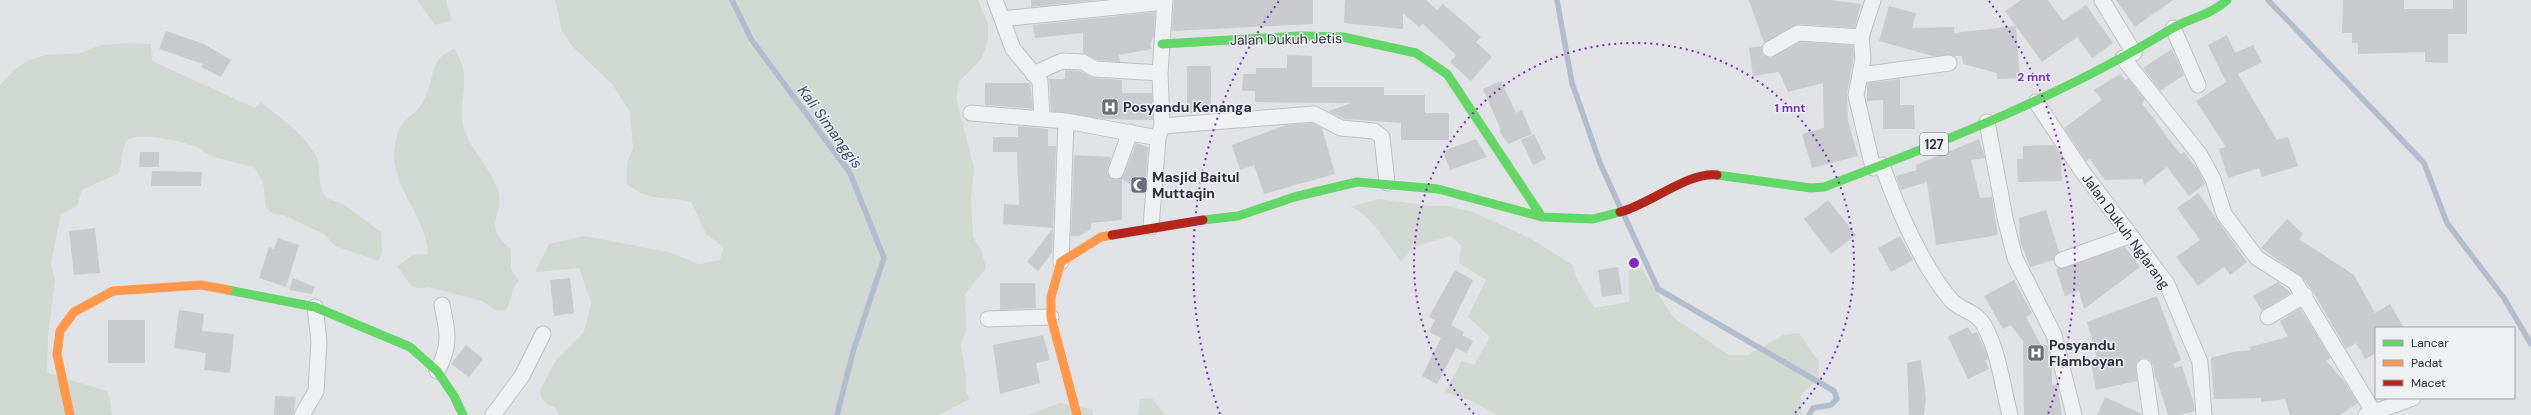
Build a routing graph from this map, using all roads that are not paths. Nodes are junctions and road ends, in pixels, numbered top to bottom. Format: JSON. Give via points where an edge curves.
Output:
{"nodes":[{"id":1,"x":995,"y":0,"type":"edge"},
{"id":2,"x":1873,"y":0,"type":"edge"},
{"id":3,"x":2102,"y":0,"type":"edge"},
{"id":4,"x":2227,"y":0,"type":"edge"},
{"id":5,"x":1165,"y":1,"type":"edge"},
{"id":6,"x":1002,"y":19,"type":"junction"},
{"id":7,"x":2173,"y":28,"type":"junction"},
{"id":8,"x":1861,"y":37,"type":"junction"},
{"id":9,"x":1162,"y":44,"type":"junction"},
{"id":10,"x":1770,"y":49,"type":"dead end"},
{"id":11,"x":2128,"y":56,"type":"junction"},
{"id":12,"x":1949,"y":62,"type":"dead end"},
{"id":13,"x":1160,"y":73,"type":"junction"},
{"id":14,"x":1033,"y":74,"type":"junction"},
{"id":15,"x":1861,"y":75,"type":"junction"},
{"id":16,"x":2198,"y":85,"type":"dead end"},
{"id":17,"x":2036,"y":102,"type":"junction"},
{"id":18,"x":971,"y":113,"type":"dead end"},
{"id":19,"x":1042,"y":118,"type":"junction"},
{"id":20,"x":1066,"y":121,"type":"junction"},
{"id":21,"x":1987,"y":122,"type":"junction"},
{"id":22,"x":1130,"y":132,"type":"junction"},
{"id":23,"x":1160,"y":132,"type":"junction"},
{"id":24,"x":1878,"y":166,"type":"junction"},
{"id":25,"x":1116,"y":171,"type":"dead end"},
{"id":26,"x":1386,"y":183,"type":"junction"},
{"id":27,"x":1542,"y":217,"type":"junction"},
{"id":28,"x":1152,"y":227,"type":"junction"},
{"id":29,"x":2130,"y":236,"type":"junction"},
{"id":30,"x":2062,"y":260,"type":"dead end"},
{"id":31,"x":1061,"y":262,"type":"junction"},
{"id":32,"x":2305,"y":295,"type":"junction"},
{"id":33,"x":442,"y":305,"type":"dead end"},
{"id":34,"x":315,"y":307,"type":"junction"},
{"id":35,"x":1051,"y":317,"type":"junction"},
{"id":36,"x":2268,"y":317,"type":"dead end"},
{"id":37,"x":988,"y":320,"type":"dead end"},
{"id":38,"x":543,"y":334,"type":"dead end"},
{"id":39,"x":2144,"y":367,"type":"dead end"},
{"id":40,"x":437,"y":371,"type":"junction"},
{"id":41,"x":2410,"y":399,"type":"edge"},
{"id":42,"x":2370,"y":413,"type":"edge"},
{"id":43,"x":70,"y":415,"type":"edge"},
{"id":44,"x":302,"y":415,"type":"edge"},
{"id":45,"x":463,"y":415,"type":"edge"},
{"id":46,"x":493,"y":415,"type":"edge"},
{"id":47,"x":1077,"y":415,"type":"edge"},
{"id":48,"x":2010,"y":415,"type":"edge"},
{"id":49,"x":2074,"y":415,"type":"edge"},
{"id":50,"x":2151,"y":415,"type":"edge"},
{"id":51,"x":2204,"y":415,"type":"edge"}],
"edges":[{"from":1,"to":6,"type":"street"},
{"from":2,"to":8,"type":"street"},
{"from":3,"to":11,"type":"street"},
{"from":4,"to":7,"type":"main road","number":"127","via":[[2217,9]]},
{"from":5,"to":6,"type":"street"},
{"from":5,"to":9,"type":"street"},
{"from":6,"to":14,"type":"street","via":[[1013,49]]},
{"from":7,"to":11,"type":"main road","number":"127"},
{"from":7,"to":16,"type":"street"},
{"from":8,"to":10,"type":"street","via":[[1798,33]]},
{"from":8,"to":15,"type":"street"},
{"from":9,"to":13,"type":"street"},
{"from":9,"to":27,"type":"main road","name":"Jalan Dukuh Jetis","via":[[1299,36],[1343,37],[1416,53],[1446,74]]},
{"from":11,"to":17,"type":"main road","number":"127"},
{"from":11,"to":32,"type":"street","via":[[2200,155],[2213,179],[2224,214],[2257,258],[2295,282]]},
{"from":12,"to":15,"type":"street"},
{"from":13,"to":14,"type":"street","via":[[1095,69],[1083,62],[1062,61]]},
{"from":13,"to":23,"type":"street"},
{"from":14,"to":19,"type":"street","via":[[1040,81]]},
{"from":15,"to":24,"type":"street","via":[[1856,95]]},
{"from":17,"to":21,"type":"main road","number":"127"},
{"from":17,"to":29,"type":"street","name":"Jalan Dukuh Nglarang"},
{"from":18,"to":19,"type":"street"},
{"from":19,"to":20,"type":"street"},
{"from":20,"to":22,"type":"street"},
{"from":20,"to":31,"type":"street"},
{"from":21,"to":24,"type":"main road","number":"127"},
{"from":21,"to":49,"type":"street","via":[[2015,258],[2054,335]]},
{"from":22,"to":23,"type":"street"},
{"from":22,"to":25,"type":"street"},
{"from":23,"to":26,"type":"street","via":[[1314,114],[1340,128],[1374,131],[1382,137]]},
{"from":23,"to":28,"type":"street"},
{"from":24,"to":27,"type":"main road","number":"127","via":[[1824,187],[1811,188],[1711,174],[1690,180],[1636,208],[1593,219]]},
{"from":24,"to":48,"type":"street","via":[[1905,222],[1938,280],[1952,300],[1976,314],[1989,336],[2000,364]]},
{"from":26,"to":27,"type":"main road","number":"127","via":[[1438,189]]},
{"from":26,"to":28,"type":"main road","number":"127","via":[[1357,182],[1335,186],[1238,216]]},
{"from":28,"to":31,"type":"main road","number":"127","via":[[1101,237]]},
{"from":29,"to":30,"type":"street"},
{"from":29,"to":51,"type":"street","name":"Jalan Dukuh Nglarang","via":[[2167,284],[2189,332],[2200,362]]},
{"from":31,"to":35,"type":"main road","via":[[1051,297]]},
{"from":32,"to":36,"type":"street"},
{"from":32,"to":42,"type":"street"},
{"from":33,"to":40,"type":"street","via":[[448,342],[446,355]]},
{"from":34,"to":40,"type":"main road","via":[[410,347]]},
{"from":34,"to":43,"type":"main road","via":[[200,285],[113,291],[74,312],[60,331],[56,354]]},
{"from":34,"to":44,"type":"street","via":[[319,341],[316,391]]},
{"from":35,"to":37,"type":"street"},
{"from":35,"to":47,"type":"main road"},
{"from":38,"to":46,"type":"street","via":[[522,376]]},
{"from":39,"to":50,"type":"street"},
{"from":40,"to":45,"type":"main road"},
{"from":41,"to":42,"type":"street"}]}
